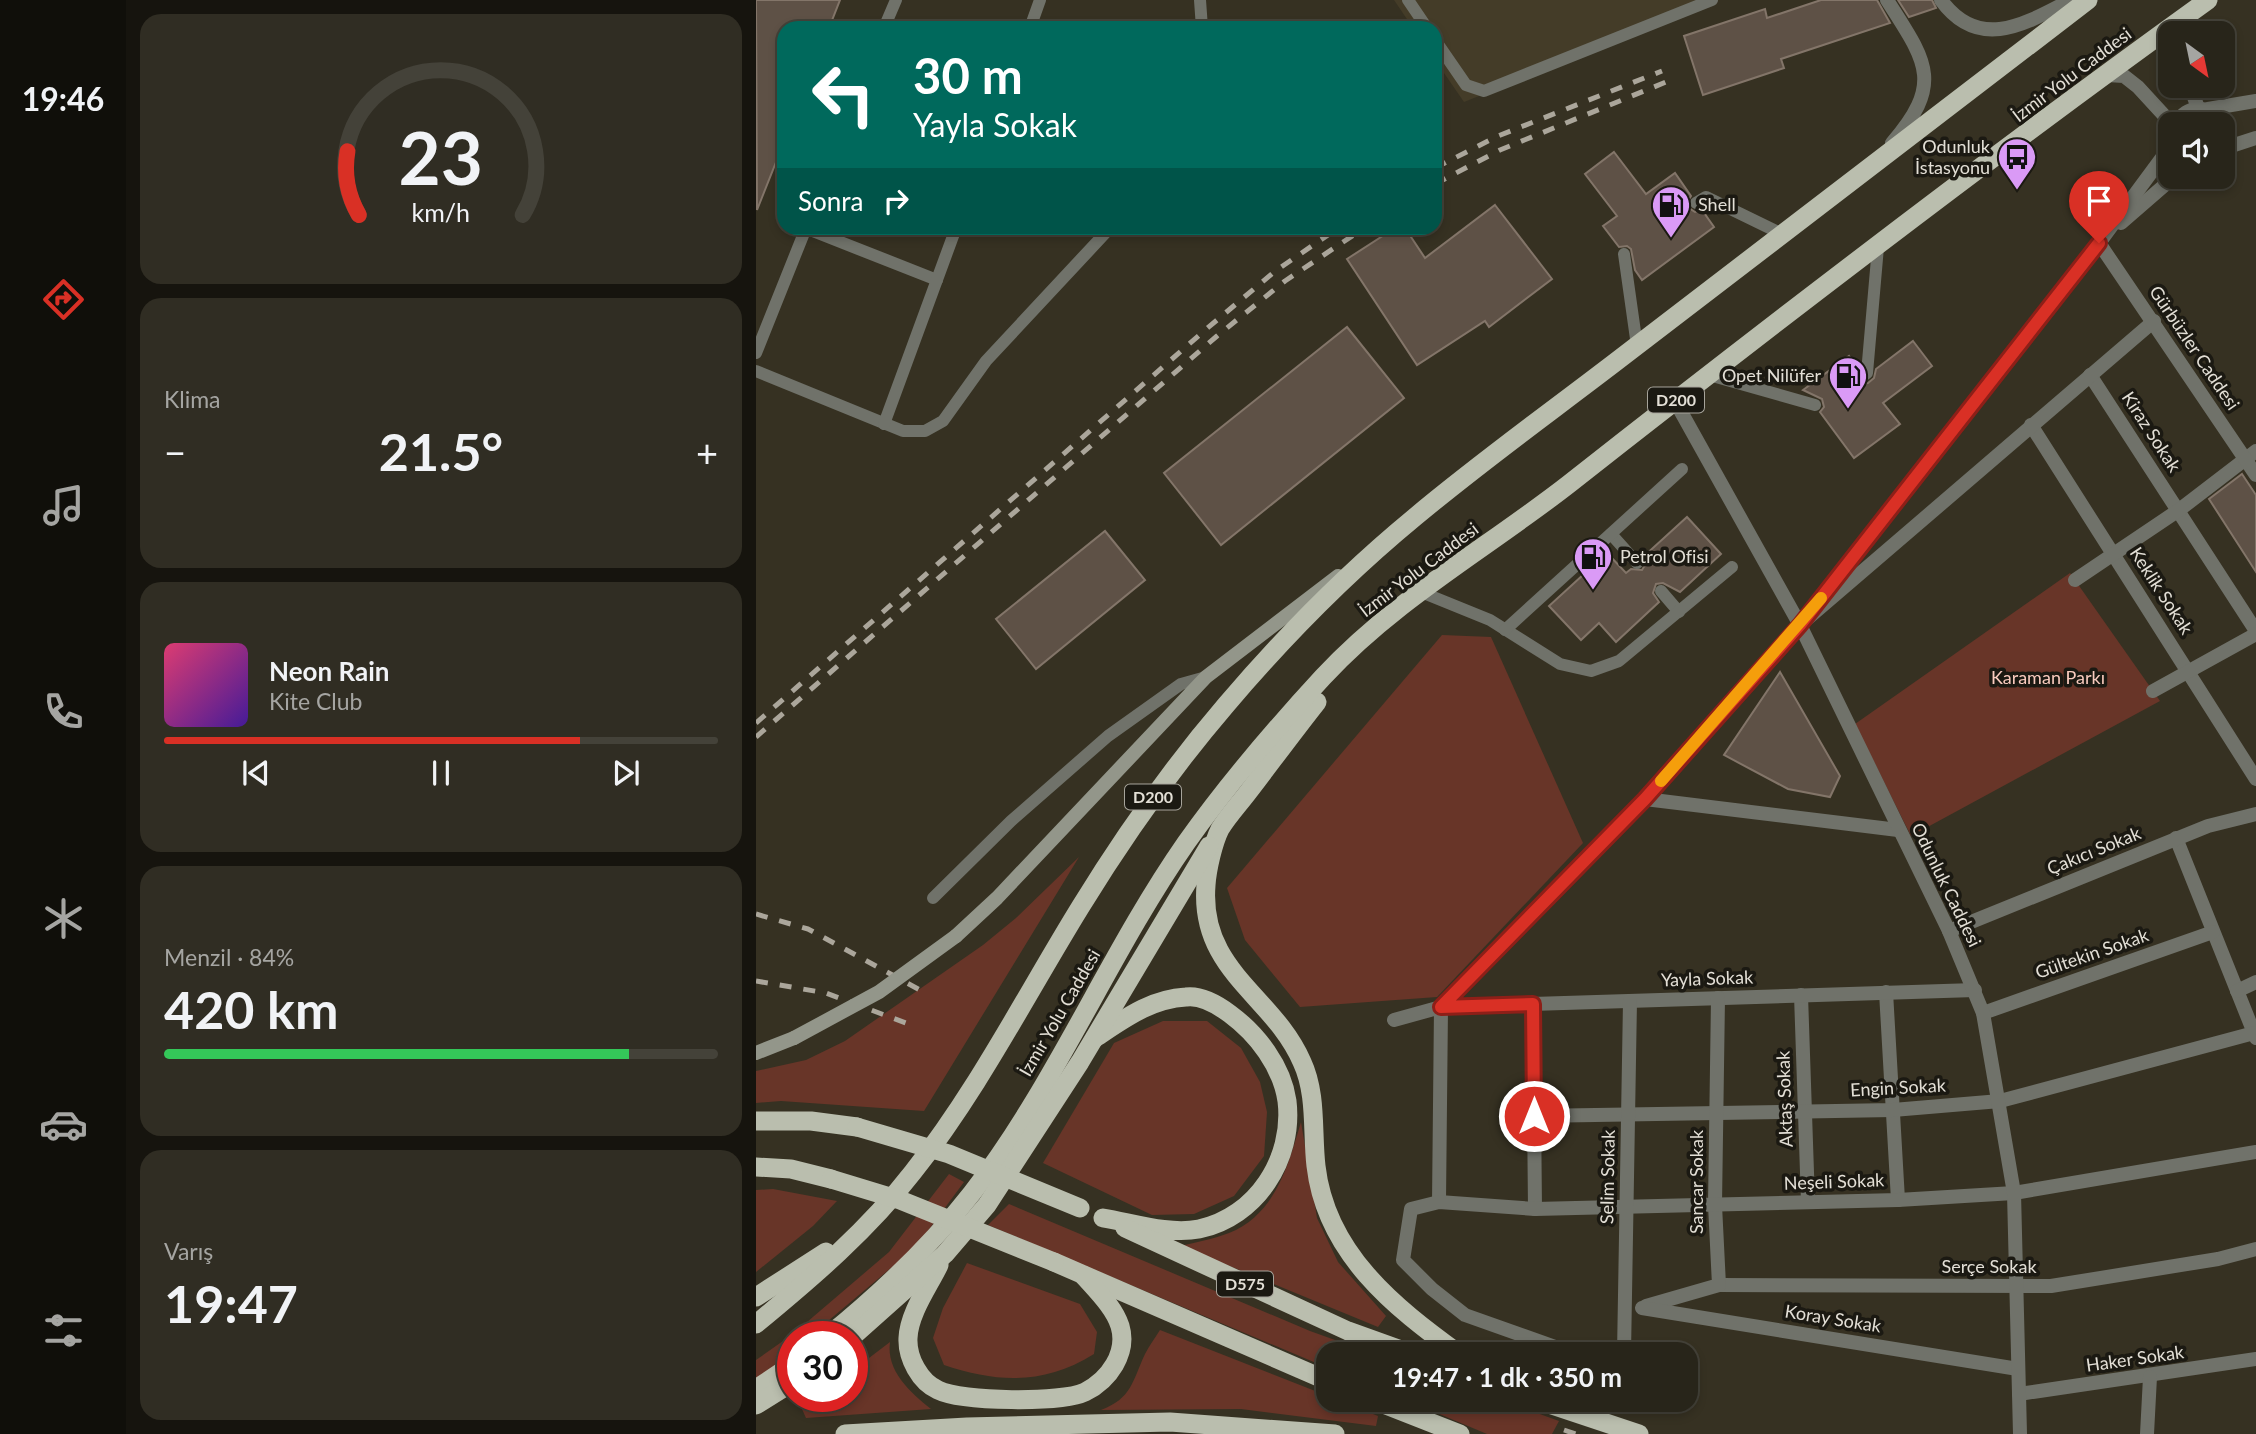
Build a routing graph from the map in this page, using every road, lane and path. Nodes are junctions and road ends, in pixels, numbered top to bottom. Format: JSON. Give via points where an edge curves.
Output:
{"nodes":[{"id":1,"x":896,"y":0,"type":"edge"},
{"id":2,"x":1040,"y":0,"type":"edge"},
{"id":3,"x":1200,"y":0,"type":"edge"},
{"id":4,"x":1408,"y":0,"type":"edge"},
{"id":5,"x":1712,"y":0,"type":"edge"},
{"id":6,"x":1887,"y":0,"type":"edge"},
{"id":7,"x":1941,"y":0,"type":"edge"},
{"id":8,"x":2071,"y":0,"type":"edge"},
{"id":9,"x":2088,"y":0,"type":"edge"},
{"id":10,"x":2208,"y":0,"type":"edge"},
{"id":11,"x":887,"y":21,"type":"edge"},
{"id":12,"x":1032,"y":21,"type":"edge"},
{"id":13,"x":1202,"y":21,"type":"edge"},
{"id":14,"x":1422,"y":21,"type":"edge"},
{"id":15,"x":2183,"y":21,"type":"edge"},
{"id":16,"x":2158,"y":40,"type":"edge"},
{"id":17,"x":1442,"y":50,"type":"edge"},
{"id":18,"x":2107,"y":75,"type":"junction"},
{"id":19,"x":2197,"y":98,"type":"edge"},
{"id":20,"x":2256,"y":101,"type":"edge"},
{"id":21,"x":2203,"y":109,"type":"junction"},
{"id":22,"x":2162,"y":112,"type":"edge"},
{"id":23,"x":2187,"y":112,"type":"edge"},
{"id":24,"x":2211,"y":112,"type":"edge"},
{"id":25,"x":2256,"y":138,"type":"edge"},
{"id":26,"x":2235,"y":145,"type":"edge"},
{"id":27,"x":2158,"y":163,"type":"edge"},
{"id":28,"x":1869,"y":169,"type":"junction"},
{"id":29,"x":2160,"y":189,"type":"edge"},
{"id":30,"x":1696,"y":203,"type":"dead end"},
{"id":31,"x":1780,"y":233,"type":"junction"},
{"id":32,"x":803,"y":235,"type":"edge"},
{"id":33,"x":824,"y":235,"type":"edge"},
{"id":34,"x":953,"y":235,"type":"edge"},
{"id":35,"x":1103,"y":235,"type":"edge"},
{"id":36,"x":2099,"y":243,"type":"junction"},
{"id":37,"x":1878,"y":247,"type":"junction"},
{"id":38,"x":1624,"y":254,"type":"dead end"},
{"id":39,"x":937,"y":280,"type":"junction"},
{"id":40,"x":2154,"y":321,"type":"junction"},
{"id":41,"x":1637,"y":346,"type":"junction"},
{"id":42,"x":756,"y":354,"type":"edge"},
{"id":43,"x":756,"y":371,"type":"edge"},
{"id":44,"x":1709,"y":375,"type":"junction"},
{"id":45,"x":2090,"y":375,"type":"junction"},
{"id":46,"x":1863,"y":376,"type":"dead end"},
{"id":47,"x":1675,"y":401,"type":"junction"},
{"id":48,"x":1815,"y":405,"type":"dead end"},
{"id":49,"x":884,"y":424,"type":"junction"},
{"id":50,"x":2031,"y":425,"type":"junction"},
{"id":51,"x":2251,"y":455,"type":"edge"},
{"id":52,"x":1682,"y":469,"type":"dead end"},
{"id":53,"x":2256,"y":475,"type":"edge"},
{"id":54,"x":2179,"y":510,"type":"junction"},
{"id":55,"x":1414,"y":518,"type":"junction"},
{"id":56,"x":1611,"y":534,"type":"junction"},
{"id":57,"x":2114,"y":555,"type":"junction"},
{"id":58,"x":1637,"y":563,"type":"dead end"},
{"id":59,"x":1732,"y":567,"type":"dead end"},
{"id":60,"x":2075,"y":580,"type":"dead end"},
{"id":61,"x":1661,"y":591,"type":"dead end"},
{"id":62,"x":1421,"y":592,"type":"junction"},
{"id":63,"x":1679,"y":612,"type":"junction"},
{"id":64,"x":1800,"y":625,"type":"junction"},
{"id":65,"x":1505,"y":630,"type":"junction"},
{"id":66,"x":2256,"y":632,"type":"edge"},
{"id":67,"x":1365,"y":638,"type":"junction"},
{"id":68,"x":2190,"y":670,"type":"junction"},
{"id":69,"x":1206,"y":677,"type":"junction"},
{"id":70,"x":2153,"y":691,"type":"dead end"},
{"id":71,"x":2256,"y":779,"type":"edge"},
{"id":72,"x":1645,"y":799,"type":"junction"},
{"id":73,"x":2256,"y":814,"type":"edge"},
{"id":74,"x":1220,"y":830,"type":"junction"},
{"id":75,"x":1898,"y":830,"type":"junction"},
{"id":76,"x":2176,"y":838,"type":"junction"},
{"id":77,"x":933,"y":898,"type":"dead end"},
{"id":78,"x":1949,"y":931,"type":"junction"},
{"id":79,"x":2213,"y":932,"type":"junction"},
{"id":80,"x":2256,"y":982,"type":"edge"},
{"id":81,"x":1975,"y":990,"type":"junction"},
{"id":82,"x":2237,"y":991,"type":"junction"},
{"id":83,"x":1886,"y":992,"type":"junction"},
{"id":84,"x":1801,"y":995,"type":"junction"},
{"id":85,"x":1718,"y":998,"type":"junction"},
{"id":86,"x":1630,"y":1001,"type":"junction"},
{"id":87,"x":1533,"y":1004,"type":"junction"},
{"id":88,"x":1441,"y":1007,"type":"junction"},
{"id":89,"x":1983,"y":1013,"type":"junction"},
{"id":90,"x":1394,"y":1020,"type":"dead end"},
{"id":91,"x":2255,"y":1035,"type":"edge"},
{"id":92,"x":1094,"y":1038,"type":"junction"},
{"id":93,"x":756,"y":1053,"type":"edge"},
{"id":94,"x":2000,"y":1101,"type":"junction"},
{"id":95,"x":1894,"y":1110,"type":"junction"},
{"id":96,"x":1805,"y":1111,"type":"junction"},
{"id":97,"x":1717,"y":1112,"type":"junction"},
{"id":98,"x":1628,"y":1115,"type":"junction"},
{"id":99,"x":1534,"y":1116,"type":"junction"},
{"id":100,"x":756,"y":1121,"type":"edge"},
{"id":101,"x":2256,"y":1152,"type":"edge"},
{"id":102,"x":756,"y":1167,"type":"edge"},
{"id":103,"x":2014,"y":1193,"type":"junction"},
{"id":104,"x":1898,"y":1200,"type":"junction"},
{"id":105,"x":1439,"y":1202,"type":"junction"},
{"id":106,"x":1808,"y":1202,"type":"junction"},
{"id":107,"x":1715,"y":1205,"type":"junction"},
{"id":108,"x":1627,"y":1206,"type":"junction"},
{"id":109,"x":1535,"y":1209,"type":"junction"},
{"id":110,"x":1103,"y":1219,"type":"junction"},
{"id":111,"x":871,"y":1222,"type":"junction"},
{"id":112,"x":2256,"y":1250,"type":"edge"},
{"id":113,"x":945,"y":1254,"type":"junction"},
{"id":114,"x":1083,"y":1275,"type":"junction"},
{"id":115,"x":1719,"y":1285,"type":"junction"},
{"id":116,"x":2017,"y":1286,"type":"junction"},
{"id":117,"x":756,"y":1297,"type":"edge"},
{"id":118,"x":845,"y":1321,"type":"edge"},
{"id":119,"x":868,"y":1323,"type":"edge"},
{"id":120,"x":756,"y":1324,"type":"edge"},
{"id":121,"x":1379,"y":1342,"type":"edge"},
{"id":122,"x":1442,"y":1342,"type":"edge"},
{"id":123,"x":1541,"y":1342,"type":"edge"},
{"id":124,"x":1624,"y":1342,"type":"edge"},
{"id":125,"x":2256,"y":1359,"type":"edge"},
{"id":126,"x":2018,"y":1369,"type":"junction"},
{"id":127,"x":777,"y":1375,"type":"edge"},
{"id":128,"x":1316,"y":1376,"type":"edge"},
{"id":129,"x":2150,"y":1377,"type":"junction"},
{"id":130,"x":756,"y":1390,"type":"edge"},
{"id":131,"x":777,"y":1392,"type":"edge"},
{"id":132,"x":2019,"y":1394,"type":"junction"},
{"id":133,"x":756,"y":1405,"type":"edge"},
{"id":134,"x":1404,"y":1412,"type":"edge"},
{"id":135,"x":1573,"y":1412,"type":"edge"},
{"id":136,"x":967,"y":1430,"type":"edge"},
{"id":137,"x":845,"y":1434,"type":"edge"},
{"id":138,"x":1335,"y":1434,"type":"edge"},
{"id":139,"x":1460,"y":1434,"type":"edge"},
{"id":140,"x":1639,"y":1434,"type":"edge"},
{"id":141,"x":2020,"y":1434,"type":"edge"},
{"id":142,"x":2147,"y":1434,"type":"edge"}],
"edges":[{"from":1,"to":11,"type":"lane"},
{"from":2,"to":12,"type":"lane"},
{"from":3,"to":13,"type":"lane"},
{"from":4,"to":14,"type":"lane"},
{"from":5,"to":17,"type":"lane","via":[[1484,91],[1466,85]]},
{"from":6,"to":28,"type":"street","via":[[1919,51],[1925,69],[1922,98],[1910,122]]},
{"from":7,"to":8,"type":"street","via":[[1953,16],[1968,25],[2005,30]]},
{"from":9,"to":28,"type":"highway","name":"İzmir Yolu Caddesi","number":"D200"},
{"from":10,"to":15,"type":"highway","name":"İzmir Yolu Caddesi","number":"D200"},
{"from":16,"to":18,"type":"highway","name":"İzmir Yolu Caddesi","number":"D200"},
{"from":18,"to":22,"type":"street","via":[[2124,76]]},
{"from":18,"to":37,"type":"highway","name":"İzmir Yolu Caddesi","number":"D200"},
{"from":19,"to":21,"type":"street"},
{"from":20,"to":21,"type":"street"},
{"from":21,"to":23,"type":"street"},
{"from":21,"to":24,"type":"street"},
{"from":25,"to":26,"type":"street"},
{"from":27,"to":36,"type":"street"},
{"from":28,"to":31,"type":"highway","name":"İzmir Yolu Caddesi","number":"D200"},
{"from":29,"to":36,"type":"street"},
{"from":30,"to":31,"type":"lane","via":[[1706,197]]},
{"from":31,"to":41,"type":"highway","name":"İzmir Yolu Caddesi","number":"D200"},
{"from":32,"to":42,"type":"lane"},
{"from":33,"to":39,"type":"lane"},
{"from":34,"to":39,"type":"lane"},
{"from":35,"to":49,"type":"lane","via":[[986,361],[943,421],[914,433]]},
{"from":36,"to":40,"type":"street","name":"Gürbüzler Caddesi"},
{"from":36,"to":64,"type":"street"},
{"from":37,"to":44,"type":"highway","name":"İzmir Yolu Caddesi","number":"D200"},
{"from":37,"to":46,"type":"lane","via":[[1867,373]]},
{"from":38,"to":41,"type":"lane"},
{"from":39,"to":49,"type":"lane"},
{"from":40,"to":45,"type":"street"},
{"from":40,"to":51,"type":"street","name":"Gürbüzler Caddesi"},
{"from":41,"to":55,"type":"highway","name":"İzmir Yolu Caddesi","number":"D200"},
{"from":43,"to":49,"type":"lane"},
{"from":44,"to":47,"type":"highway","name":"İzmir Yolu Caddesi","number":"D200"},
{"from":44,"to":48,"type":"lane"},
{"from":45,"to":50,"type":"street"},
{"from":45,"to":54,"type":"street","name":"Kiraz Sokak"},
{"from":47,"to":62,"type":"highway","name":"İzmir Yolu Caddesi","number":"D200"},
{"from":47,"to":64,"type":"street","name":"Odunluk Caddesi"},
{"from":50,"to":57,"type":"street","name":"Keklik Sokak"},
{"from":50,"to":64,"type":"street"},
{"from":51,"to":53,"type":"street","name":"Gürbüzler Caddesi"},
{"from":51,"to":54,"type":"street"},
{"from":52,"to":56,"type":"lane"},
{"from":54,"to":57,"type":"street"},
{"from":54,"to":66,"type":"street","name":"Kiraz Sokak"},
{"from":55,"to":69,"type":"main road"},
{"from":55,"to":111,"type":"highway","name":"İzmir Yolu Caddesi","number":"D200","via":[[1300,626],[1226,705],[1153,797],[941,1135]]},
{"from":56,"to":58,"type":"lane"},
{"from":56,"to":65,"type":"lane"},
{"from":57,"to":60,"type":"street"},
{"from":57,"to":68,"type":"street","name":"Keklik Sokak"},
{"from":59,"to":63,"type":"lane"},
{"from":61,"to":63,"type":"lane"},
{"from":62,"to":65,"type":"lane"},
{"from":62,"to":67,"type":"highway","name":"İzmir Yolu Caddesi","number":"D200"},
{"from":63,"to":65,"type":"lane","via":[[1619,661],[1591,671],[1560,664]]},
{"from":64,"to":72,"type":"street"},
{"from":64,"to":75,"type":"street","name":"Odunluk Caddesi"},
{"from":66,"to":68,"type":"street"},
{"from":67,"to":74,"type":"highway"},
{"from":67,"to":118,"type":"highway","name":"İzmir Yolu Caddesi","number":"D200","via":[[1327,672],[1273,733],[1186,843],[1024,1117],[973,1192],[915,1259]]},
{"from":68,"to":70,"type":"street"},
{"from":68,"to":71,"type":"street","name":"Keklik Sokak"},
{"from":69,"to":77,"type":"lane","via":[[1181,684],[1108,736],[1011,821]]},
{"from":69,"to":93,"type":"main road","bridge":true,"via":[[956,936],[879,992]]},
{"from":72,"to":75,"type":"street"},
{"from":72,"to":88,"type":"street"},
{"from":73,"to":76,"type":"street","name":"Çakıcı Sokak"},
{"from":74,"to":92,"type":"highway"},
{"from":74,"to":122,"type":"highway","via":[[1206,883],[1211,931],[1231,973],[1290,1040],[1303,1063],[1313,1108],[1316,1171],[1332,1222],[1345,1247],[1384,1296]]},
{"from":75,"to":78,"type":"street","name":"Odunluk Caddesi"},
{"from":76,"to":78,"type":"street","name":"Çakıcı Sokak"},
{"from":76,"to":79,"type":"street"},
{"from":78,"to":81,"type":"street","name":"Odunluk Caddesi"},
{"from":79,"to":82,"type":"street"},
{"from":79,"to":89,"type":"street","name":"Gültekin Sokak"},
{"from":80,"to":82,"type":"street"},
{"from":81,"to":83,"type":"street","name":"Yayla Sokak"},
{"from":81,"to":89,"type":"street","name":"Odunluk Caddesi"},
{"from":82,"to":91,"type":"street"},
{"from":83,"to":84,"type":"street","name":"Yayla Sokak"},
{"from":83,"to":95,"type":"street"},
{"from":84,"to":85,"type":"street","name":"Yayla Sokak"},
{"from":84,"to":96,"type":"street","name":"Aktaş Sokak"},
{"from":85,"to":86,"type":"street","name":"Yayla Sokak"},
{"from":85,"to":97,"type":"street","name":"Sancar Sokak"},
{"from":86,"to":87,"type":"street","name":"Yayla Sokak"},
{"from":86,"to":98,"type":"street","name":"Selim Sokak"},
{"from":87,"to":88,"type":"street","name":"Yayla Sokak"},
{"from":87,"to":99,"type":"street"},
{"from":88,"to":90,"type":"street","name":"Yayla Sokak"},
{"from":88,"to":105,"type":"street"},
{"from":89,"to":94,"type":"street","name":"Odunluk Caddesi"},
{"from":91,"to":94,"type":"street","name":"Engin Sokak"},
{"from":92,"to":110,"type":"highway","via":[[1151,1003],[1187,996],[1206,1000],[1243,1023],[1257,1038],[1279,1074],[1288,1118],[1279,1159],[1269,1179],[1238,1213],[1197,1229]]},
{"from":92,"to":113,"type":"highway","via":[[987,1205]]},
{"from":94,"to":95,"type":"street","name":"Engin Sokak"},
{"from":94,"to":103,"type":"street","name":"Odunluk Caddesi"},
{"from":95,"to":96,"type":"street","name":"Engin Sokak"},
{"from":95,"to":104,"type":"street"},
{"from":96,"to":97,"type":"street","name":"Engin Sokak"},
{"from":96,"to":106,"type":"street","name":"Aktaş Sokak"},
{"from":97,"to":98,"type":"street","name":"Engin Sokak"},
{"from":97,"to":107,"type":"street","name":"Sancar Sokak"},
{"from":98,"to":99,"type":"street","name":"Engin Sokak"},
{"from":98,"to":108,"type":"street","name":"Selim Sokak"},
{"from":99,"to":109,"type":"street"},
{"from":100,"to":110,"type":"highway","number":"D575","bridge":true,"via":[[857,1127],[949,1154]]},
{"from":101,"to":103,"type":"street","name":"Neşeli Sokak"},
{"from":102,"to":114,"type":"highway","bridge":true,"via":[[791,1169],[900,1200]]},
{"from":103,"to":104,"type":"street","name":"Neşeli Sokak"},
{"from":103,"to":116,"type":"street","name":"Odunluk Caddesi"},
{"from":104,"to":106,"type":"street","name":"Neşeli Sokak"},
{"from":105,"to":109,"type":"street","name":"Neşeli Sokak"},
{"from":105,"to":123,"type":"street","name":"Neşeli Sokak","via":[[1411,1209],[1403,1260],[1465,1315]]},
{"from":106,"to":107,"type":"street","name":"Neşeli Sokak"},
{"from":107,"to":108,"type":"street","name":"Neşeli Sokak"},
{"from":107,"to":115,"type":"street","name":"Sancar Sokak"},
{"from":108,"to":109,"type":"street","name":"Neşeli Sokak"},
{"from":108,"to":124,"type":"street","name":"Selim Sokak"},
{"from":110,"to":121,"type":"highway","number":"D575"},
{"from":111,"to":117,"type":"highway"},
{"from":111,"to":120,"type":"highway","name":"İzmir Yolu Caddesi","number":"D200"},
{"from":112,"to":116,"type":"street","name":"Serçe Sokak","via":[[2093,1281]]},
{"from":113,"to":114,"type":"highway","via":[[912,1319],[908,1338],[911,1356],[926,1382],[954,1395],[1019,1400],[1084,1392],[1098,1382],[1119,1357],[1120,1327],[1113,1311]]},
{"from":113,"to":119,"type":"highway"},
{"from":114,"to":128,"type":"highway"},
{"from":115,"to":116,"type":"street","name":"Serçe Sokak"},
{"from":115,"to":126,"type":"street","name":"Koray Sokak","via":[[1642,1308]]},
{"from":116,"to":126,"type":"street","name":"Odunluk Caddesi"},
{"from":125,"to":129,"type":"street","name":"Haker Sokak"},
{"from":126,"to":132,"type":"street","name":"Odunluk Caddesi"},
{"from":127,"to":130,"type":"highway"},
{"from":129,"to":132,"type":"street","name":"Haker Sokak"},
{"from":129,"to":142,"type":"street"},
{"from":131,"to":133,"type":"highway"},
{"from":132,"to":141,"type":"street","name":"Odunluk Caddesi"},
{"from":134,"to":139,"type":"highway"},
{"from":135,"to":140,"type":"highway"},
{"from":136,"to":137,"type":"highway"},
{"from":136,"to":138,"type":"highway","via":[[1170,1422]]}]}
